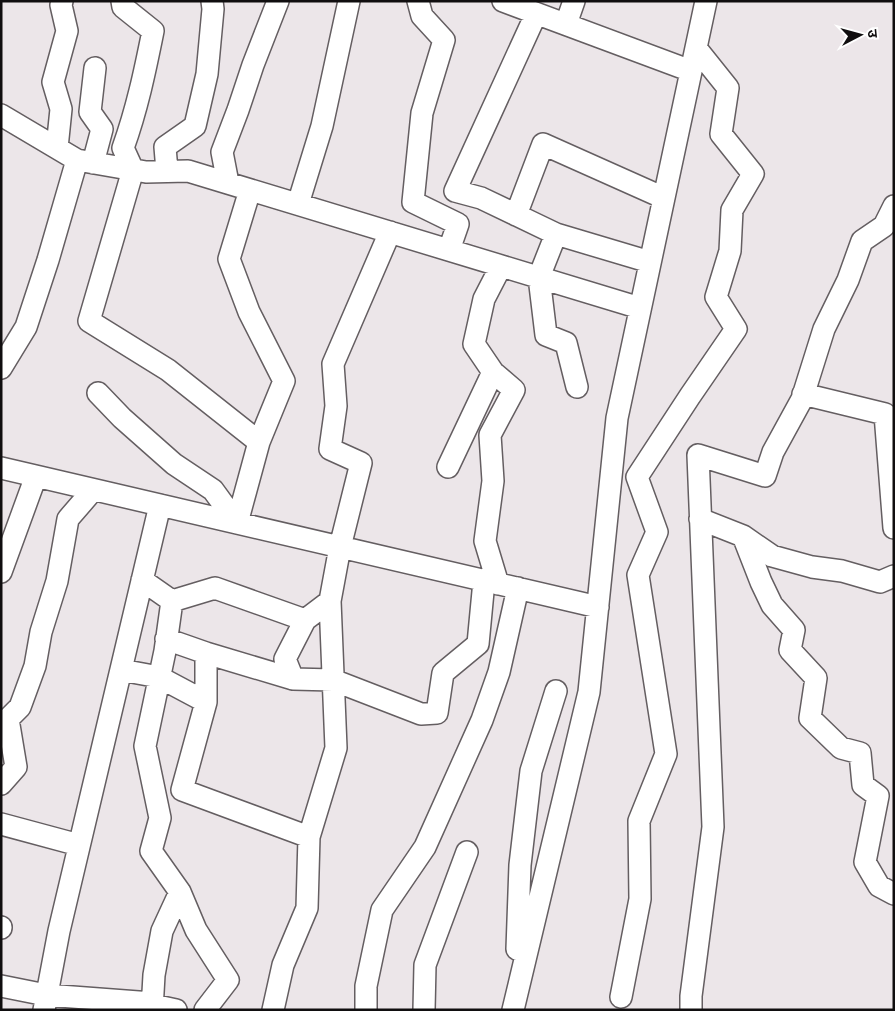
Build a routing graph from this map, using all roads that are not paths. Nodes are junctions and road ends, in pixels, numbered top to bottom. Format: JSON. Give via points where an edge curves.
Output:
{"nodes":[{"id":1,"x":62,"y":1,"type":"edge"},
{"id":2,"x":122,"y":1,"type":"edge"},
{"id":3,"x":212,"y":1,"type":"edge"},
{"id":4,"x":278,"y":1,"type":"edge"},
{"id":5,"x":349,"y":1,"type":"edge"},
{"id":6,"x":418,"y":1,"type":"edge"},
{"id":7,"x":503,"y":1,"type":"edge"},
{"id":8,"x":574,"y":1,"type":"edge"},
{"id":9,"x":706,"y":1,"type":"edge"},
{"id":10,"x":536,"y":14,"type":"junction"},
{"id":11,"x":566,"y":24,"type":"junction"},
{"id":12,"x":696,"y":48,"type":"junction"},
{"id":13,"x":95,"y":68,"type":"dead end"},
{"id":14,"x":691,"y":71,"type":"junction"},
{"id":15,"x":1,"y":115,"type":"edge"},
{"id":16,"x":56,"y":148,"type":"junction"},
{"id":17,"x":85,"y":161,"type":"junction"},
{"id":18,"x":133,"y":170,"type":"junction"},
{"id":19,"x":167,"y":171,"type":"junction"},
{"id":20,"x":228,"y":183,"type":"junction"},
{"id":21,"x":250,"y":190,"type":"junction"},
{"id":22,"x":664,"y":198,"type":"junction"},
{"id":23,"x":298,"y":204,"type":"junction"},
{"id":24,"x":894,"y":206,"type":"edge"},
{"id":25,"x":516,"y":214,"type":"junction"},
{"id":26,"x":390,"y":232,"type":"junction"},
{"id":27,"x":556,"y":234,"type":"junction"},
{"id":28,"x":449,"y":250,"type":"junction"},
{"id":29,"x":650,"y":262,"type":"junction"},
{"id":30,"x":501,"y":266,"type":"junction"},
{"id":31,"x":539,"y":277,"type":"junction"},
{"id":32,"x":640,"y":308,"type":"junction"},
{"id":33,"x":1,"y":368,"type":"edge"},
{"id":34,"x":493,"y":372,"type":"junction"},
{"id":35,"x":577,"y":387,"type":"dead end"},
{"id":36,"x":98,"y":392,"type":"dead end"},
{"id":37,"x":803,"y":394,"type":"junction"},
{"id":38,"x":258,"y":442,"type":"junction"},
{"id":39,"x":448,"y":467,"type":"dead end"},
{"id":40,"x":1,"y":468,"type":"edge"},
{"id":41,"x":36,"y":476,"type":"junction"},
{"id":42,"x":94,"y":490,"type":"junction"},
{"id":43,"x":160,"y":505,"type":"junction"},
{"id":44,"x":700,"y":520,"type":"junction"},
{"id":45,"x":237,"y":523,"type":"junction"},
{"id":46,"x":894,"y":528,"type":"edge"},
{"id":47,"x":743,"y":536,"type":"junction"},
{"id":48,"x":340,"y":547,"type":"junction"},
{"id":49,"x":1,"y":572,"type":"edge"},
{"id":50,"x":894,"y":576,"type":"edge"},
{"id":51,"x":142,"y":580,"type":"junction"},
{"id":52,"x":491,"y":582,"type":"junction"},
{"id":53,"x":518,"y":588,"type":"junction"},
{"id":54,"x":172,"y":601,"type":"junction"},
{"id":55,"x":330,"y":601,"type":"junction"},
{"id":56,"x":598,"y":607,"type":"junction"},
{"id":57,"x":305,"y":620,"type":"junction"},
{"id":58,"x":166,"y":639,"type":"junction"},
{"id":59,"x":206,"y":653,"type":"junction"},
{"id":60,"x":120,"y":670,"type":"junction"},
{"id":61,"x":159,"y":677,"type":"junction"},
{"id":62,"x":293,"y":679,"type":"junction"},
{"id":63,"x":333,"y":680,"type":"junction"},
{"id":64,"x":556,"y":691,"type":"dead end"},
{"id":65,"x":206,"y":702,"type":"junction"},
{"id":66,"x":1,"y":784,"type":"edge"},
{"id":67,"x":1,"y":824,"type":"edge"},
{"id":68,"x":309,"y":837,"type":"junction"},
{"id":69,"x":80,"y":844,"type":"junction"},
{"id":70,"x":467,"y":852,"type":"dead end"},
{"id":71,"x":180,"y":892,"type":"junction"},
{"id":72,"x":894,"y":894,"type":"edge"},
{"id":73,"x":1,"y":986,"type":"edge"},
{"id":74,"x":621,"y":997,"type":"dead end"},
{"id":75,"x":45,"y":1003,"type":"edge"},
{"id":76,"x":514,"y":1005,"type":"edge"},
{"id":77,"x":152,"y":1006,"type":"edge"},
{"id":78,"x":176,"y":1010,"type":"edge"},
{"id":79,"x":205,"y":1010,"type":"edge"},
{"id":80,"x":273,"y":1010,"type":"edge"},
{"id":81,"x":366,"y":1010,"type":"edge"},
{"id":82,"x":424,"y":1010,"type":"edge"},
{"id":83,"x":691,"y":1010,"type":"edge"}],
"edges":[{"from":1,"to":16,"type":"street","via":[[67,31],[53,82],[61,109]]},
{"from":2,"to":18,"type":"street","via":[[123,7],[153,31],[136,112],[123,148]]},
{"from":3,"to":19,"type":"street","via":[[207,74],[195,126],[165,147]]},
{"from":4,"to":20,"type":"street","via":[[222,152]]},
{"from":5,"to":23,"type":"street","via":[[322,126]]},
{"from":6,"to":28,"type":"street","via":[[422,16],[444,40],[422,113],[412,202],[458,224]]},
{"from":7,"to":10,"type":"street"},
{"from":8,"to":11,"type":"street"},
{"from":9,"to":12,"type":"street"},
{"from":10,"to":11,"type":"street"},
{"from":10,"to":25,"type":"street","via":[[455,191],[481,198]]},
{"from":11,"to":14,"type":"street"},
{"from":12,"to":14,"type":"street"},
{"from":12,"to":74,"type":"street","via":[[728,88],[721,134],[753,174],[732,210],[730,251],[716,297],[736,329],[637,477],[658,532],[638,575],[666,754],[639,821],[640,899]]},
{"from":13,"to":17,"type":"street","via":[[90,112],[102,129]]},
{"from":14,"to":22,"type":"street"},
{"from":15,"to":16,"type":"street"},
{"from":16,"to":17,"type":"street"},
{"from":17,"to":18,"type":"street"},
{"from":17,"to":33,"type":"street","via":[[26,327]]},
{"from":18,"to":19,"type":"street"},
{"from":18,"to":38,"type":"street","via":[[88,321],[168,370]]},
{"from":19,"to":20,"type":"street","via":[[188,171]]},
{"from":20,"to":21,"type":"street"},
{"from":21,"to":23,"type":"street"},
{"from":21,"to":38,"type":"street","via":[[229,259],[249,312],[284,381]]},
{"from":22,"to":25,"type":"street","via":[[543,144]]},
{"from":22,"to":29,"type":"street"},
{"from":23,"to":26,"type":"street"},
{"from":24,"to":37,"type":"street","via":[[884,226],[862,241],[848,280],[824,329]]},
{"from":25,"to":27,"type":"street"},
{"from":26,"to":28,"type":"street"},
{"from":26,"to":48,"type":"street","via":[[333,364],[336,406],[330,449],[361,463]]},
{"from":27,"to":29,"type":"street"},
{"from":27,"to":31,"type":"street"},
{"from":28,"to":30,"type":"street"},
{"from":29,"to":32,"type":"street"},
{"from":30,"to":31,"type":"street"},
{"from":30,"to":34,"type":"street","via":[[484,299],[474,344]]},
{"from":31,"to":32,"type":"street"},
{"from":31,"to":35,"type":"street","via":[[546,335],[566,343]]},
{"from":32,"to":56,"type":"street","via":[[617,418]]},
{"from":34,"to":39,"type":"street"},
{"from":34,"to":52,"type":"street","via":[[514,390],[490,435],[493,482],[485,541]]},
{"from":36,"to":45,"type":"street","via":[[174,464],[213,490]]},
{"from":37,"to":44,"type":"street","via":[[773,452],[765,476],[698,454]]},
{"from":37,"to":46,"type":"street","via":[[885,414]]},
{"from":38,"to":45,"type":"street"},
{"from":40,"to":41,"type":"street"},
{"from":41,"to":42,"type":"street"},
{"from":41,"to":49,"type":"street"},
{"from":42,"to":43,"type":"street"},
{"from":42,"to":66,"type":"street","via":[[68,518],[57,581],[41,632],[35,666],[20,707],[8,719],[16,767]]},
{"from":43,"to":45,"type":"street"},
{"from":43,"to":51,"type":"street"},
{"from":44,"to":47,"type":"street"},
{"from":44,"to":83,"type":"street","via":[[713,827]]},
{"from":45,"to":48,"type":"street"},
{"from":47,"to":50,"type":"street","via":[[772,556],[796,563],[880,582]]},
{"from":47,"to":72,"type":"street","via":[[772,605],[794,630],[790,650],[816,678],[810,718],[842,748],[860,753],[863,785],[878,796],[865,862],[879,886]]},
{"from":48,"to":52,"type":"street"},
{"from":48,"to":55,"type":"street"},
{"from":51,"to":54,"type":"street"},
{"from":51,"to":60,"type":"street"},
{"from":52,"to":53,"type":"street"},
{"from":52,"to":63,"type":"street","via":[[478,644],[442,674],[437,713],[421,714]]},
{"from":53,"to":56,"type":"street"},
{"from":53,"to":81,"type":"street","via":[[499,672],[482,720],[425,847],[382,910],[366,986]]},
{"from":54,"to":57,"type":"street","via":[[215,588]]},
{"from":54,"to":58,"type":"street"},
{"from":55,"to":57,"type":"street"},
{"from":55,"to":63,"type":"street"},
{"from":56,"to":76,"type":"street","via":[[589,692]]},
{"from":57,"to":62,"type":"street","via":[[285,659]]},
{"from":58,"to":59,"type":"street"},
{"from":58,"to":61,"type":"street"},
{"from":59,"to":62,"type":"street"},
{"from":59,"to":65,"type":"street"},
{"from":60,"to":61,"type":"street"},
{"from":60,"to":69,"type":"street"},
{"from":61,"to":65,"type":"street"},
{"from":61,"to":71,"type":"street","via":[[145,746],[160,818],[151,851]]},
{"from":62,"to":63,"type":"street"},
{"from":63,"to":68,"type":"street","via":[[336,748]]},
{"from":64,"to":76,"type":"street","via":[[531,771],[520,865]]},
{"from":65,"to":68,"type":"street","via":[[182,790]]},
{"from":67,"to":69,"type":"street"},
{"from":68,"to":80,"type":"street","via":[[306,908],[283,965]]},
{"from":69,"to":75,"type":"street"},
{"from":70,"to":82,"type":"street","via":[[425,965]]},
{"from":71,"to":77,"type":"street","via":[[162,931]]},
{"from":71,"to":79,"type":"street","via":[[196,930],[228,980]]},
{"from":73,"to":75,"type":"street"},
{"from":75,"to":77,"type":"street"},
{"from":77,"to":78,"type":"street"}]}
